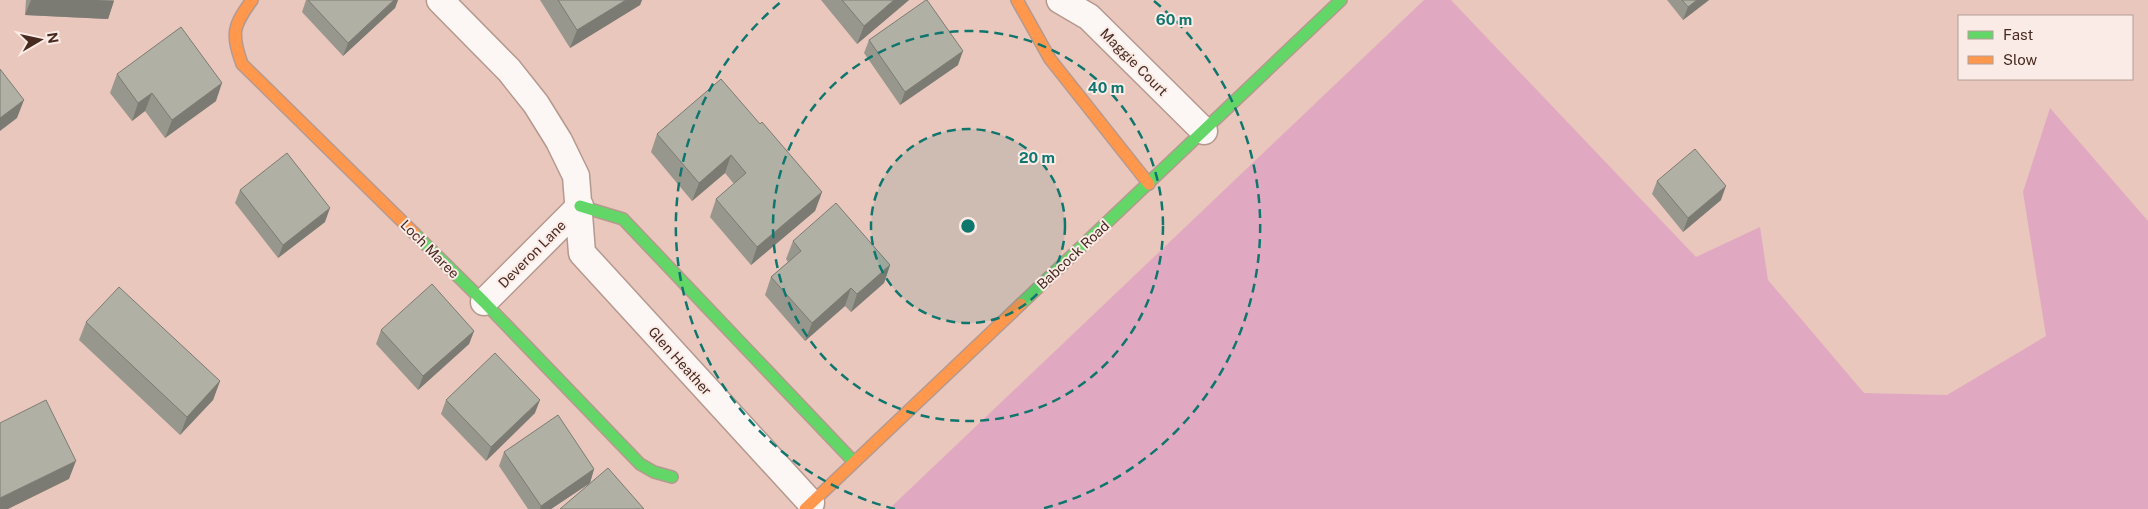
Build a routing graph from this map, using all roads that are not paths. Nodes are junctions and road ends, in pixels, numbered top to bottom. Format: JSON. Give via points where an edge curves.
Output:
{"nodes":[{"id":1,"x":252,"y":0,"type":"edge"},
{"id":2,"x":440,"y":0,"type":"edge"},
{"id":3,"x":1017,"y":0,"type":"edge"},
{"id":4,"x":1060,"y":0,"type":"edge"},
{"id":5,"x":1341,"y":0,"type":"edge"},
{"id":6,"x":1204,"y":131,"type":"junction"},
{"id":7,"x":1149,"y":184,"type":"junction"},
{"id":8,"x":580,"y":206,"type":"junction"},
{"id":9,"x":484,"y":302,"type":"junction"},
{"id":10,"x":854,"y":462,"type":"junction"},
{"id":11,"x":672,"y":477,"type":"dead end"},
{"id":12,"x":808,"y":506,"type":"edge"}],
"edges":[{"from":1,"to":9,"type":"street","name":"Loch Maree","via":[[234,24],[234,43],[242,64]]},
{"from":2,"to":8,"type":"street","name":"Glen Heather","via":[[509,70],[536,104],[576,176]]},
{"from":3,"to":7,"type":"street","via":[[1050,59]]},
{"from":4,"to":6,"type":"street","name":"Maggie Court","via":[[1089,17]]},
{"from":5,"to":6,"type":"street","name":"Babcock Road"},
{"from":6,"to":7,"type":"street","name":"Babcock Road"},
{"from":7,"to":10,"type":"street","name":"Babcock Road"},
{"from":8,"to":9,"type":"street","name":"Deveron Lane"},
{"from":8,"to":10,"type":"street","via":[[623,219]]},
{"from":8,"to":12,"type":"street","name":"Glen Heather","via":[[582,253]]},
{"from":9,"to":11,"type":"street","name":"Loch Maree","via":[[640,464]]},
{"from":10,"to":12,"type":"street","name":"Babcock Road"}]}
